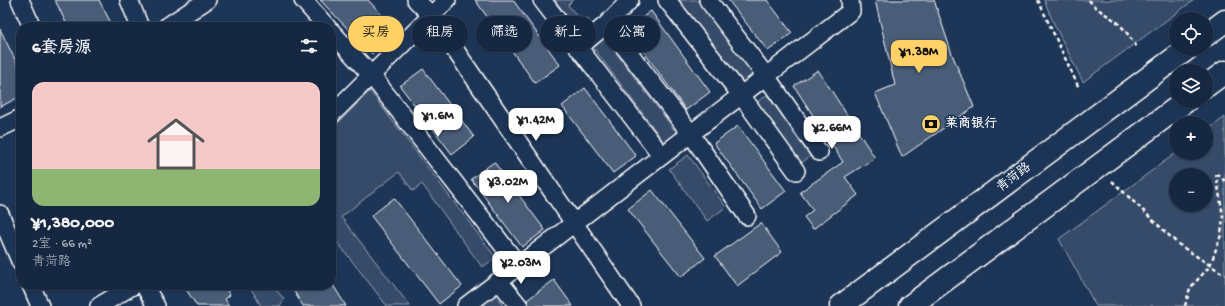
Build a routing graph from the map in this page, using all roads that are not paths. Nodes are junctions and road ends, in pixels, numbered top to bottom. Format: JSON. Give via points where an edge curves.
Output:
{"nodes":[{"id":1,"x":20,"y":0,"type":"edge"},
{"id":2,"x":129,"y":0,"type":"edge"},
{"id":3,"x":206,"y":0,"type":"edge"},
{"id":4,"x":303,"y":0,"type":"edge"},
{"id":5,"x":416,"y":0,"type":"edge"},
{"id":6,"x":447,"y":0,"type":"edge"},
{"id":7,"x":542,"y":0,"type":"edge"},
{"id":8,"x":630,"y":0,"type":"edge"},
{"id":9,"x":667,"y":0,"type":"edge"},
{"id":10,"x":708,"y":0,"type":"edge"},
{"id":11,"x":850,"y":0,"type":"edge"},
{"id":12,"x":431,"y":15,"type":"junction"},
{"id":13,"x":554,"y":16,"type":"edge"},
{"id":14,"x":615,"y":16,"type":"edge"},
{"id":15,"x":1225,"y":20,"type":"edge"},
{"id":16,"x":30,"y":22,"type":"edge"},
{"id":17,"x":138,"y":22,"type":"edge"},
{"id":18,"x":173,"y":22,"type":"edge"},
{"id":19,"x":323,"y":22,"type":"edge"},
{"id":20,"x":604,"y":26,"type":"edge"},
{"id":21,"x":1213,"y":29,"type":"edge"},
{"id":22,"x":596,"y":33,"type":"edge"},
{"id":23,"x":336,"y":36,"type":"edge"},
{"id":24,"x":581,"y":52,"type":"edge"},
{"id":25,"x":628,"y":52,"type":"edge"},
{"id":26,"x":1178,"y":56,"type":"edge"},
{"id":27,"x":1225,"y":72,"type":"edge"},
{"id":28,"x":372,"y":76,"type":"junction"},
{"id":29,"x":766,"y":76,"type":"junction"},
{"id":30,"x":1213,"y":81,"type":"edge"},
{"id":31,"x":742,"y":95,"type":"junction"},
{"id":32,"x":1176,"y":108,"type":"edge"},
{"id":33,"x":336,"y":110,"type":"edge"},
{"id":34,"x":16,"y":120,"type":"edge"},
{"id":35,"x":0,"y":128,"type":"edge"},
{"id":36,"x":691,"y":134,"type":"junction"},
{"id":37,"x":819,"y":152,"type":"dead end"},
{"id":38,"x":662,"y":156,"type":"junction"},
{"id":39,"x":796,"y":171,"type":"dead end"},
{"id":40,"x":0,"y":214,"type":"edge"},
{"id":41,"x":746,"y":216,"type":"dead end"},
{"id":42,"x":575,"y":223,"type":"junction"},
{"id":43,"x":16,"y":251,"type":"edge"},
{"id":44,"x":519,"y":266,"type":"junction"},
{"id":45,"x":499,"y":281,"type":"junction"},
{"id":46,"x":33,"y":290,"type":"edge"},
{"id":47,"x":126,"y":290,"type":"edge"},
{"id":48,"x":147,"y":290,"type":"edge"},
{"id":49,"x":40,"y":306,"type":"edge"},
{"id":50,"x":99,"y":306,"type":"edge"},
{"id":51,"x":156,"y":306,"type":"edge"},
{"id":52,"x":466,"y":306,"type":"edge"},
{"id":53,"x":519,"y":306,"type":"edge"},
{"id":54,"x":631,"y":306,"type":"edge"},
{"id":55,"x":841,"y":306,"type":"edge"},
{"id":56,"x":910,"y":306,"type":"edge"}],
"edges":[{"from":1,"to":16,"type":"street"},
{"from":2,"to":17,"type":"street"},
{"from":3,"to":18,"type":"street"},
{"from":4,"to":19,"type":"street"},
{"from":5,"to":12,"type":"street"},
{"from":6,"to":12,"type":"street"},
{"from":7,"to":13,"type":"street"},
{"from":8,"to":14,"type":"street"},
{"from":9,"to":31,"type":"street"},
{"from":10,"to":29,"type":"street"},
{"from":11,"to":29,"type":"street","via":[[851,11]]},
{"from":12,"to":28,"type":"street"},
{"from":12,"to":42,"type":"street"},
{"from":15,"to":21,"type":"main road"},
{"from":20,"to":22,"type":"street"},
{"from":23,"to":28,"type":"street"},
{"from":24,"to":38,"type":"street"},
{"from":25,"to":36,"type":"street"},
{"from":26,"to":55,"type":"main road","name":"青菏路"},
{"from":27,"to":30,"type":"main road"},
{"from":28,"to":33,"type":"street"},
{"from":28,"to":44,"type":"street"},
{"from":29,"to":31,"type":"street"},
{"from":29,"to":37,"type":"street"},
{"from":31,"to":36,"type":"street"},
{"from":31,"to":39,"type":"street"},
{"from":32,"to":56,"type":"main road"},
{"from":34,"to":35,"type":"street"},
{"from":36,"to":38,"type":"street"},
{"from":36,"to":41,"type":"street"},
{"from":38,"to":42,"type":"street"},
{"from":40,"to":43,"type":"street"},
{"from":42,"to":44,"type":"street"},
{"from":42,"to":54,"type":"street"},
{"from":44,"to":45,"type":"street"},
{"from":45,"to":52,"type":"street"},
{"from":45,"to":53,"type":"street"},
{"from":46,"to":49,"type":"street"},
{"from":47,"to":50,"type":"street"},
{"from":48,"to":51,"type":"street"}]}
